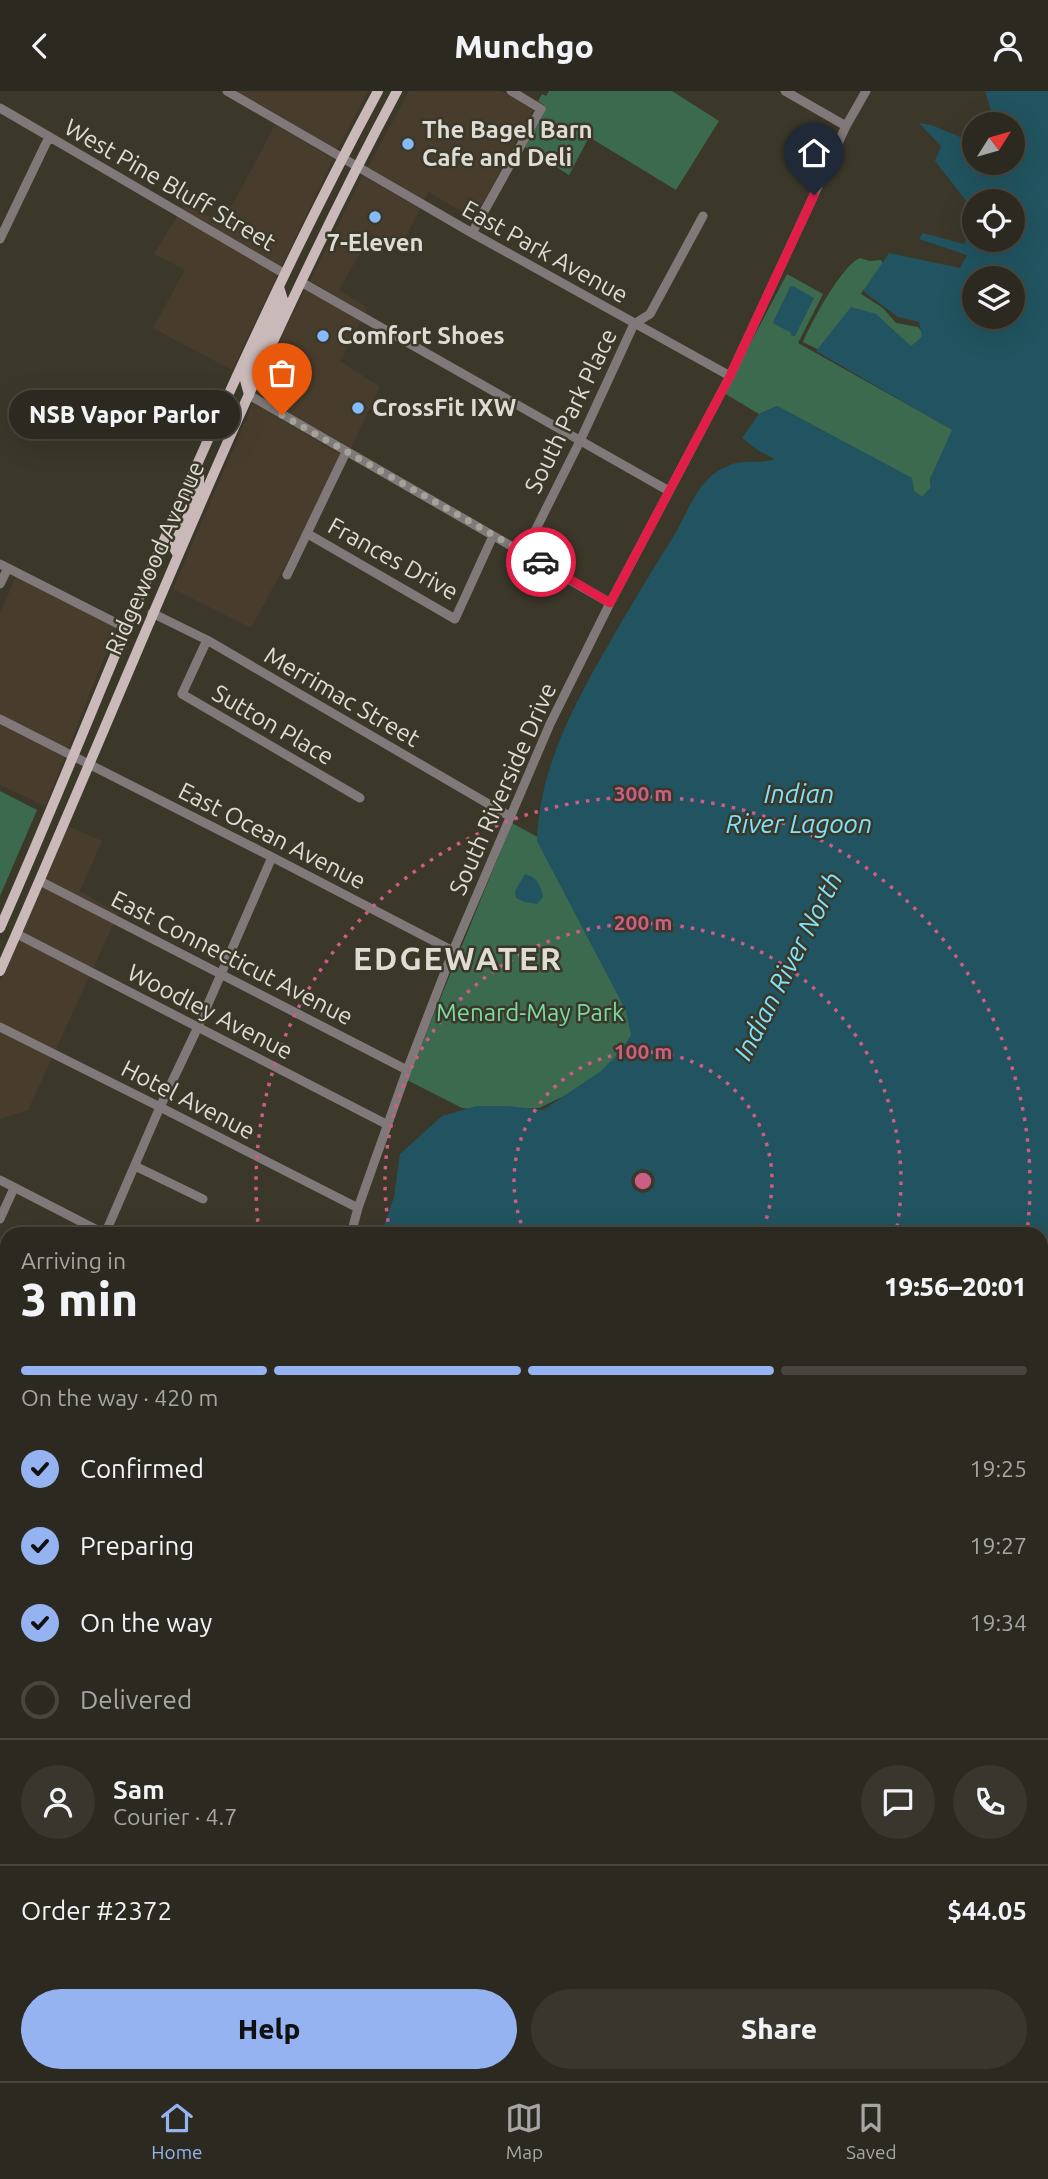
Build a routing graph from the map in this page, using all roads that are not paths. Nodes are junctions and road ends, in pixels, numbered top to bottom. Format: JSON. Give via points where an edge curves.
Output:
{"nodes":[{"id":1,"x":227,"y":91,"type":"edge"},
{"id":2,"x":378,"y":91,"type":"edge"},
{"id":3,"x":397,"y":91,"type":"edge"},
{"id":4,"x":511,"y":91,"type":"edge"},
{"id":5,"x":785,"y":91,"type":"edge"},
{"id":6,"x":866,"y":91,"type":"edge"},
{"id":7,"x":0,"y":108,"type":"edge"},
{"id":8,"x":846,"y":126,"type":"junction"},
{"id":9,"x":48,"y":137,"type":"junction"},
{"id":10,"x":342,"y":158,"type":"junction"},
{"id":11,"x":357,"y":167,"type":"junction"},
{"id":12,"x":703,"y":216,"type":"dead end"},
{"id":13,"x":472,"y":233,"type":"junction"},
{"id":14,"x":1,"y":234,"type":"edge"},
{"id":15,"x":285,"y":274,"type":"junction"},
{"id":16,"x":301,"y":282,"type":"junction"},
{"id":17,"x":279,"y":287,"type":"junction"},
{"id":18,"x":634,"y":324,"type":"junction"},
{"id":19,"x":730,"y":376,"type":"junction"},
{"id":20,"x":249,"y":395,"type":"junction"},
{"id":21,"x":580,"y":441,"type":"junction"},
{"id":22,"x":346,"y":452,"type":"junction"},
{"id":23,"x":198,"y":467,"type":"junction"},
{"id":24,"x":669,"y":491,"type":"junction"},
{"id":25,"x":308,"y":534,"type":"junction"},
{"id":26,"x":493,"y":536,"type":"junction"},
{"id":27,"x":524,"y":552,"type":"junction"},
{"id":28,"x":178,"y":555,"type":"junction"},
{"id":29,"x":4,"y":566,"type":"edge"},
{"id":30,"x":286,"y":575,"type":"dead end"},
{"id":31,"x":0,"y":584,"type":"edge"},
{"id":32,"x":610,"y":603,"type":"junction"},
{"id":33,"x":152,"y":613,"type":"junction"},
{"id":34,"x":127,"y":628,"type":"junction"},
{"id":35,"x":207,"y":640,"type":"junction"},
{"id":36,"x":0,"y":719,"type":"edge"},
{"id":37,"x":73,"y":756,"type":"junction"},
{"id":38,"x":89,"y":764,"type":"junction"},
{"id":39,"x":360,"y":798,"type":"dead end"},
{"id":40,"x":511,"y":817,"type":"junction"},
{"id":41,"x":272,"y":857,"type":"junction"},
{"id":42,"x":40,"y":881,"type":"junction"},
{"id":43,"x":0,"y":927,"type":"edge"},
{"id":44,"x":17,"y":934,"type":"junction"},
{"id":45,"x":453,"y":951,"type":"junction"},
{"id":46,"x":0,"y":971,"type":"edge"},
{"id":47,"x":221,"y":974,"type":"junction"},
{"id":48,"x":0,"y":1027,"type":"edge"},
{"id":49,"x":198,"y":1027,"type":"junction"},
{"id":50,"x":407,"y":1070,"type":"junction"},
{"id":51,"x":160,"y":1107,"type":"junction"},
{"id":52,"x":386,"y":1124,"type":"junction"},
{"id":53,"x":135,"y":1166,"type":"junction"},
{"id":54,"x":0,"y":1180,"type":"edge"},
{"id":55,"x":15,"y":1188,"type":"junction"},
{"id":56,"x":203,"y":1199,"type":"dead end"},
{"id":57,"x":358,"y":1208,"type":"junction"},
{"id":58,"x":0,"y":1219,"type":"edge"},
{"id":59,"x":91,"y":1227,"type":"edge"},
{"id":60,"x":108,"y":1227,"type":"edge"},
{"id":61,"x":353,"y":1227,"type":"edge"}],
"edges":[{"from":1,"to":10,"type":"street","name":"East Park Avenue"},
{"from":2,"to":10,"type":"main road","name":"Ridgewood Avenue"},
{"from":3,"to":11,"type":"main road","name":"Ridgewood Avenue"},
{"from":4,"to":13,"type":"street","via":[[541,109]]},
{"from":5,"to":8,"type":"street"},
{"from":6,"to":8,"type":"street","name":"South Riverside Drive"},
{"from":7,"to":9,"type":"street","name":"West Pine Bluff Street"},
{"from":8,"to":19,"type":"street","name":"South Riverside Drive"},
{"from":9,"to":14,"type":"street"},
{"from":9,"to":15,"type":"street","name":"West Pine Bluff Street"},
{"from":10,"to":11,"type":"street","name":"East Park Avenue"},
{"from":10,"to":15,"type":"main road","name":"Ridgewood Avenue"},
{"from":11,"to":13,"type":"street","name":"East Park Avenue"},
{"from":11,"to":16,"type":"main road","name":"Ridgewood Avenue"},
{"from":12,"to":18,"type":"street","name":"South Park Place","via":[[650,314]]},
{"from":13,"to":18,"type":"street","name":"East Park Avenue"},
{"from":15,"to":17,"type":"main road","name":"Ridgewood Avenue"},
{"from":16,"to":20,"type":"main road","name":"Ridgewood Avenue"},
{"from":16,"to":21,"type":"street"},
{"from":17,"to":20,"type":"main road","via":[[283,300],[245,380]]},
{"from":17,"to":23,"type":"main road","name":"Ridgewood Avenue"},
{"from":18,"to":19,"type":"street","name":"East Park Avenue"},
{"from":18,"to":21,"type":"street","name":"South Park Place"},
{"from":19,"to":24,"type":"street","name":"South Riverside Drive"},
{"from":20,"to":22,"type":"street"},
{"from":20,"to":28,"type":"main road","name":"Ridgewood Avenue"},
{"from":21,"to":24,"type":"street"},
{"from":21,"to":27,"type":"street","name":"South Park Place"},
{"from":22,"to":25,"type":"street","name":"Frances Drive"},
{"from":22,"to":26,"type":"street"},
{"from":23,"to":28,"type":"main road","via":[[200,484],[174,548]]},
{"from":23,"to":34,"type":"main road","name":"Ridgewood Avenue"},
{"from":24,"to":32,"type":"street","name":"South Riverside Drive"},
{"from":25,"to":26,"type":"street","name":"Frances Drive","via":[[455,619]]},
{"from":25,"to":30,"type":"street","name":"Frances Drive"},
{"from":26,"to":27,"type":"street"},
{"from":27,"to":32,"type":"street"},
{"from":28,"to":33,"type":"main road","name":"Ridgewood Avenue"},
{"from":29,"to":31,"type":"street"},
{"from":29,"to":34,"type":"street"},
{"from":32,"to":40,"type":"street","name":"South Riverside Drive","via":[[550,724]]},
{"from":33,"to":35,"type":"street","name":"Merrimac Street"},
{"from":33,"to":38,"type":"main road","name":"Ridgewood Avenue"},
{"from":34,"to":37,"type":"main road","name":"Ridgewood Avenue"},
{"from":35,"to":39,"type":"street","name":"Sutton Place","via":[[182,694]]},
{"from":35,"to":40,"type":"street","name":"Merrimac Street"},
{"from":36,"to":37,"type":"street","name":"East Ocean Avenue"},
{"from":37,"to":38,"type":"street","name":"East Ocean Avenue"},
{"from":37,"to":43,"type":"main road","name":"Ridgewood Avenue"},
{"from":38,"to":41,"type":"street","name":"East Ocean Avenue"},
{"from":38,"to":42,"type":"main road","name":"Ridgewood Avenue"},
{"from":40,"to":45,"type":"street","name":"South Riverside Drive"},
{"from":41,"to":45,"type":"street","name":"East Ocean Avenue"},
{"from":41,"to":47,"type":"street"},
{"from":42,"to":44,"type":"main road","name":"Ridgewood Avenue"},
{"from":42,"to":47,"type":"street","name":"East Connecticut Avenue"},
{"from":44,"to":46,"type":"main road","name":"Ridgewood Avenue"},
{"from":44,"to":49,"type":"street","name":"Woodley Avenue"},
{"from":45,"to":50,"type":"street","name":"South Riverside Drive"},
{"from":47,"to":49,"type":"street"},
{"from":47,"to":50,"type":"street","name":"East Connecticut Avenue"},
{"from":48,"to":51,"type":"street","name":"Hotel Avenue"},
{"from":49,"to":51,"type":"street"},
{"from":49,"to":52,"type":"street","name":"Woodley Avenue"},
{"from":50,"to":52,"type":"street","name":"South Riverside Drive"},
{"from":51,"to":53,"type":"street"},
{"from":51,"to":57,"type":"street","name":"Hotel Avenue"},
{"from":52,"to":57,"type":"street","name":"South Riverside Drive"},
{"from":53,"to":56,"type":"street"},
{"from":53,"to":60,"type":"street"},
{"from":54,"to":55,"type":"street"},
{"from":55,"to":58,"type":"street"},
{"from":55,"to":59,"type":"street"},
{"from":57,"to":61,"type":"street","name":"South Riverside Drive"}]}
